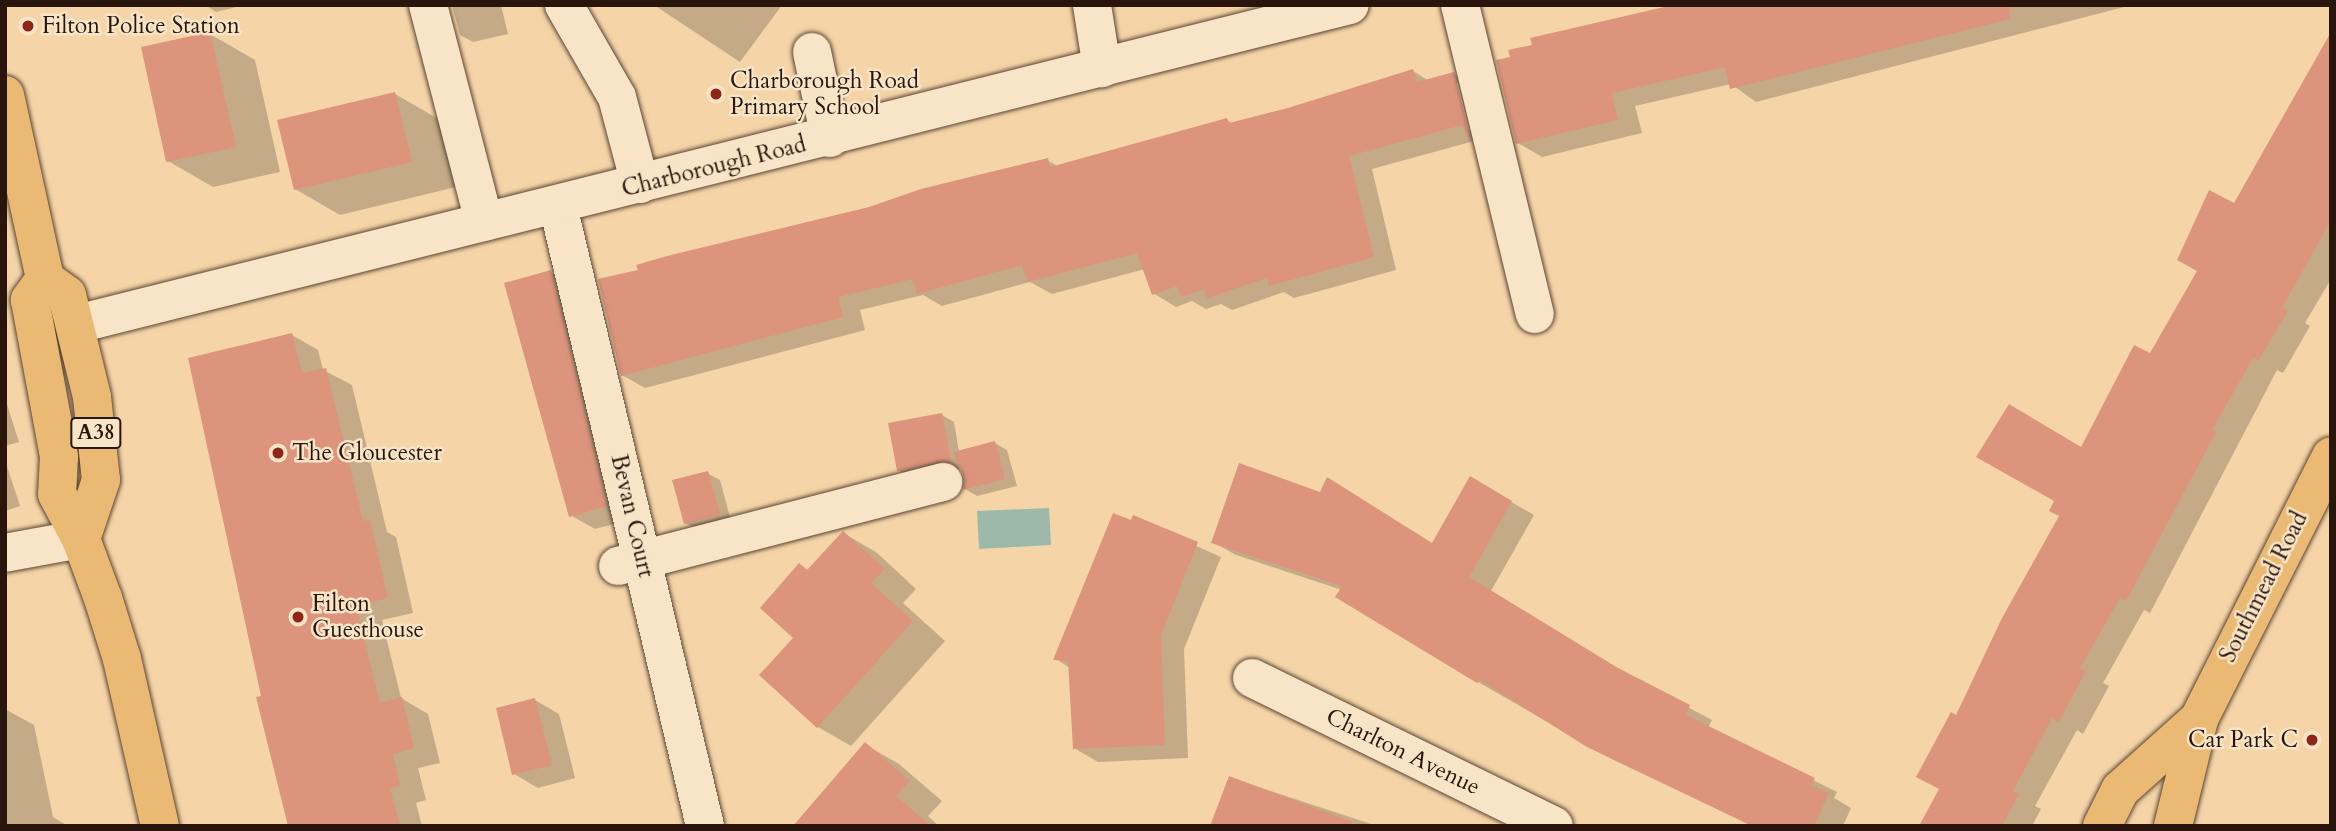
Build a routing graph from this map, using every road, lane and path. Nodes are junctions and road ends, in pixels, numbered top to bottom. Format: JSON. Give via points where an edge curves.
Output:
{"nodes":[{"id":1,"x":428,"y":5,"type":"edge"},
{"id":2,"x":564,"y":5,"type":"edge"},
{"id":3,"x":1092,"y":5,"type":"edge"},
{"id":4,"x":1350,"y":5,"type":"edge"},
{"id":5,"x":1460,"y":5,"type":"edge"},
{"id":6,"x":812,"y":52,"type":"dead end"},
{"id":7,"x":1102,"y":68,"type":"junction"},
{"id":8,"x":5,"y":95,"type":"edge"},
{"id":9,"x":830,"y":138,"type":"junction"},
{"id":10,"x":640,"y":184,"type":"junction"},
{"id":11,"x":558,"y":206,"type":"junction"},
{"id":12,"x":484,"y":222,"type":"junction"},
{"id":13,"x":45,"y":279,"type":"junction"},
{"id":14,"x":1535,"y":314,"type":"dead end"},
{"id":15,"x":77,"y":324,"type":"junction"},
{"id":16,"x":2331,"y":456,"type":"edge"},
{"id":17,"x":943,"y":482,"type":"dead end"},
{"id":18,"x":81,"y":539,"type":"junction"},
{"id":19,"x":5,"y":553,"type":"edge"},
{"id":20,"x":630,"y":563,"type":"junction"},
{"id":21,"x":1252,"y":678,"type":"dead end"},
{"id":22,"x":2199,"y":719,"type":"junction"},
{"id":23,"x":160,"y":826,"type":"edge"},
{"id":24,"x":705,"y":826,"type":"edge"},
{"id":25,"x":1553,"y":826,"type":"edge"},
{"id":26,"x":2102,"y":826,"type":"edge"},
{"id":27,"x":2173,"y":826,"type":"edge"}],
"edges":[{"from":1,"to":12,"type":"street"},
{"from":2,"to":10,"type":"street","via":[[617,97]]},
{"from":3,"to":7,"type":"street"},
{"from":4,"to":7,"type":"street","name":"Charborough Road"},
{"from":5,"to":14,"type":"street"},
{"from":6,"to":9,"type":"street"},
{"from":7,"to":9,"type":"street","name":"Charborough Road"},
{"from":8,"to":13,"type":"main road"},
{"from":9,"to":10,"type":"street","name":"Charborough Road"},
{"from":10,"to":11,"type":"street","name":"Charborough Road"},
{"from":11,"to":12,"type":"street","name":"Charborough Road"},
{"from":11,"to":20,"type":"street","name":"Bevan Court"},
{"from":12,"to":15,"type":"street","name":"Charborough Road"},
{"from":13,"to":15,"type":"main road","number":"A38","via":[[66,295]]},
{"from":13,"to":18,"type":"main road","number":"A38","via":[[30,300],[58,457],[57,494]]},
{"from":15,"to":18,"type":"main road","number":"A38","via":[[92,397],[101,480]]},
{"from":16,"to":22,"type":"main road","name":"Southmead Road"},
{"from":17,"to":20,"type":"street"},
{"from":18,"to":19,"type":"street"},
{"from":18,"to":23,"type":"main road","number":"A38","via":[[122,659]]},
{"from":20,"to":24,"type":"street","name":"Bevan Court"},
{"from":21,"to":25,"type":"street","name":"Charlton Avenue"},
{"from":22,"to":26,"type":"main road","name":"Southmead Road","via":[[2120,790]]},
{"from":22,"to":27,"type":"main road","name":"Southmead Road"}]}
